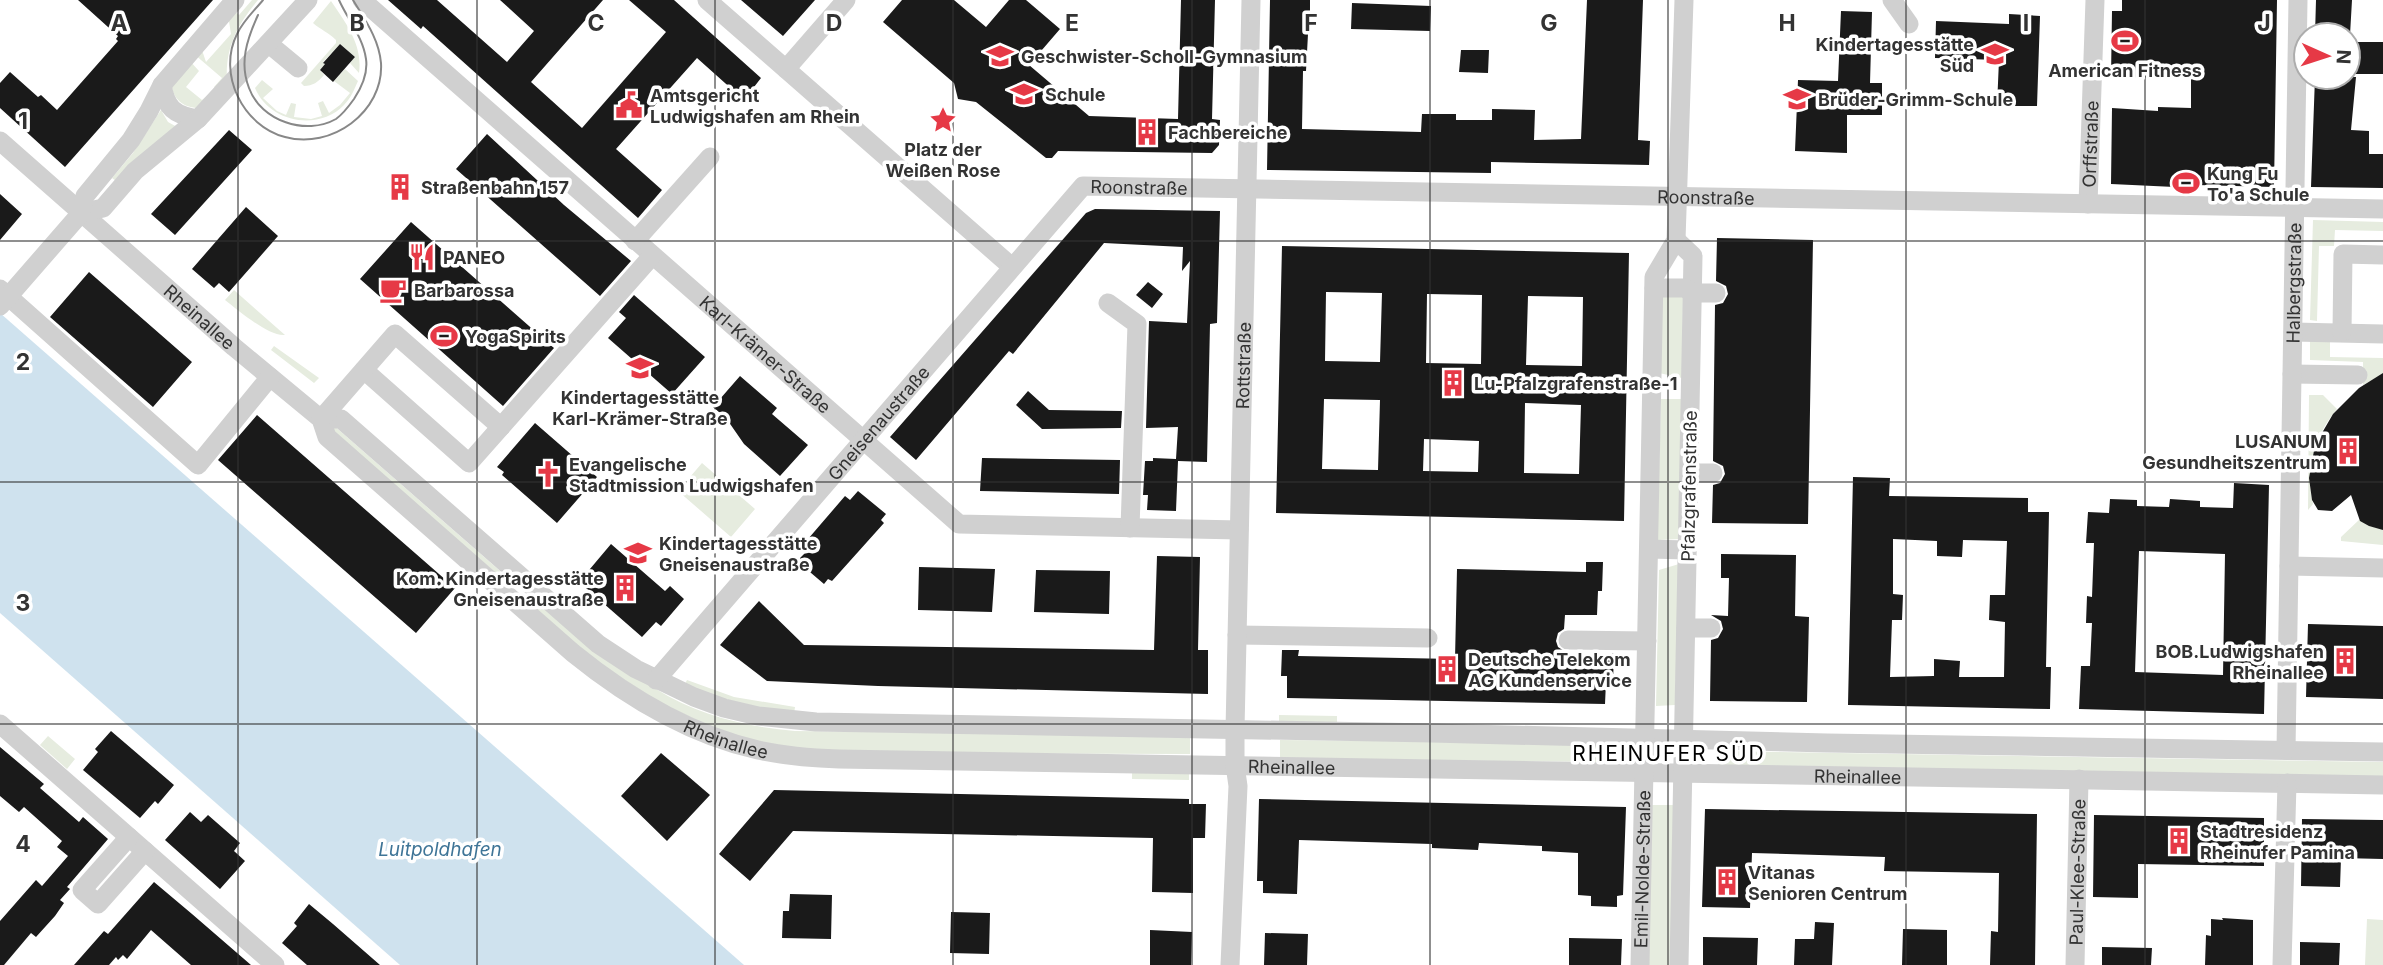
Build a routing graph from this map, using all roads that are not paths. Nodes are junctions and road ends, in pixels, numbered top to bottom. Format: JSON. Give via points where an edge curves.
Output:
{"nodes":[{"id":1,"x":235,"y":0,"type":"edge"},
{"id":2,"x":307,"y":0,"type":"edge"},
{"id":3,"x":362,"y":0,"type":"edge"},
{"id":4,"x":707,"y":0,"type":"edge"},
{"id":5,"x":846,"y":0,"type":"edge"},
{"id":6,"x":1251,"y":0,"type":"edge"},
{"id":7,"x":1684,"y":0,"type":"edge"},
{"id":8,"x":1892,"y":0,"type":"edge"},
{"id":9,"x":2095,"y":0,"type":"edge"},
{"id":10,"x":2298,"y":0,"type":"edge"},
{"id":11,"x":1909,"y":24,"type":"dead end"},
{"id":12,"x":269,"y":44,"type":"junction"},
{"id":13,"x":298,"y":68,"type":"dead end"},
{"id":14,"x":786,"y":69,"type":"junction"},
{"id":15,"x":162,"y":85,"type":"junction"},
{"id":16,"x":198,"y":119,"type":"junction"},
{"id":17,"x":0,"y":141,"type":"edge"},
{"id":18,"x":710,"y":157,"type":"dead end"},
{"id":19,"x":1247,"y":188,"type":"junction"},
{"id":20,"x":1677,"y":195,"type":"junction"},
{"id":21,"x":2088,"y":204,"type":"junction"},
{"id":22,"x":2295,"y":206,"type":"junction"},
{"id":23,"x":2383,"y":209,"type":"edge"},
{"id":24,"x":81,"y":213,"type":"junction"},
{"id":25,"x":1046,"y":228,"type":"joint"},
{"id":26,"x":1676,"y":240,"type":"junction"},
{"id":27,"x":635,"y":241,"type":"junction"},
{"id":28,"x":2383,"y":255,"type":"edge"},
{"id":29,"x":652,"y":256,"type":"junction"},
{"id":30,"x":1012,"y":267,"type":"junction"},
{"id":31,"x":1654,"y":288,"type":"junction"},
{"id":32,"x":1692,"y":293,"type":"junction"},
{"id":33,"x":1716,"y":293,"type":"dead end"},
{"id":34,"x":3,"y":297,"type":"edge"},
{"id":35,"x":1108,"y":303,"type":"dead end"},
{"id":36,"x":2292,"y":332,"type":"junction"},
{"id":37,"x":2342,"y":332,"type":"junction"},
{"id":38,"x":2383,"y":334,"type":"edge"},
{"id":39,"x":364,"y":370,"type":"junction"},
{"id":40,"x":2292,"y":374,"type":"junction"},
{"id":41,"x":2358,"y":375,"type":"dead end"},
{"id":42,"x":270,"y":377,"type":"junction"},
{"id":43,"x":321,"y":419,"type":"junction"},
{"id":44,"x":501,"y":426,"type":"junction"},
{"id":45,"x":863,"y":442,"type":"junction"},
{"id":46,"x":1689,"y":473,"type":"junction"},
{"id":47,"x":1713,"y":473,"type":"dead end"},
{"id":48,"x":1130,"y":528,"type":"junction"},
{"id":49,"x":1239,"y":530,"type":"junction"},
{"id":50,"x":1649,"y":550,"type":"junction"},
{"id":51,"x":1687,"y":550,"type":"junction"},
{"id":52,"x":2289,"y":566,"type":"junction"},
{"id":53,"x":2383,"y":568,"type":"edge"},
{"id":54,"x":524,"y":580,"type":"junction"},
{"id":55,"x":509,"y":598,"type":"junction"},
{"id":56,"x":1686,"y":628,"type":"junction"},
{"id":57,"x":1711,"y":628,"type":"dead end"},
{"id":58,"x":1237,"y":635,"type":"junction"},
{"id":59,"x":1428,"y":638,"type":"dead end"},
{"id":60,"x":1568,"y":640,"type":"dead end"},
{"id":61,"x":1647,"y":641,"type":"junction"},
{"id":62,"x":656,"y":680,"type":"junction"},
{"id":63,"x":0,"y":723,"type":"edge"},
{"id":64,"x":1235,"y":730,"type":"junction"},
{"id":65,"x":1644,"y":738,"type":"junction"},
{"id":66,"x":1684,"y":739,"type":"junction"},
{"id":67,"x":2286,"y":750,"type":"junction"},
{"id":68,"x":2383,"y":752,"type":"edge"},
{"id":69,"x":1235,"y":765,"type":"junction"},
{"id":70,"x":1643,"y":772,"type":"junction"},
{"id":71,"x":1683,"y":773,"type":"junction"},
{"id":72,"x":2079,"y":779,"type":"junction"},
{"id":73,"x":2287,"y":783,"type":"junction"},
{"id":74,"x":2383,"y":785,"type":"edge"},
{"id":75,"x":130,"y":837,"type":"junction"},
{"id":76,"x":145,"y":851,"type":"junction"},
{"id":77,"x":275,"y":965,"type":"edge"},
{"id":78,"x":1230,"y":965,"type":"edge"},
{"id":79,"x":1640,"y":965,"type":"edge"},
{"id":80,"x":1679,"y":965,"type":"edge"},
{"id":81,"x":2075,"y":965,"type":"edge"},
{"id":82,"x":2282,"y":965,"type":"edge"}],
"edges":[{"from":1,"to":15,"type":"street"},
{"from":2,"to":12,"type":"street"},
{"from":3,"to":27,"type":"street","name":"Karl-Krämer-Straße"},
{"from":4,"to":14,"type":"street"},
{"from":5,"to":14,"type":"street"},
{"from":6,"to":19,"type":"street","name":"Rottstraße"},
{"from":7,"to":20,"type":"street"},
{"from":8,"to":11,"type":"street"},
{"from":9,"to":21,"type":"street","name":"Orffstraße"},
{"from":10,"to":22,"type":"street","name":"Halbergstraße"},
{"from":12,"to":13,"type":"street"},
{"from":12,"to":16,"type":"street"},
{"from":14,"to":30,"type":"street"},
{"from":15,"to":16,"type":"street","via":[[165,101],[173,110]]},
{"from":15,"to":24,"type":"street","via":[[131,140],[85,196]]},
{"from":16,"to":24,"type":"street","via":[[135,171],[103,208]]},
{"from":17,"to":24,"type":"street","name":"Rheinallee"},
{"from":18,"to":27,"type":"street"},
{"from":19,"to":20,"type":"street","name":"Roonstraße"},
{"from":19,"to":25,"type":"street","name":"Roonstraße","via":[[1083,186]]},
{"from":19,"to":49,"type":"street","name":"Rottstraße"},
{"from":20,"to":21,"type":"street","name":"Roonstraße"},
{"from":20,"to":26,"type":"street"},
{"from":21,"to":22,"type":"street","name":"Roonstraße"},
{"from":22,"to":23,"type":"street","name":"Roonstraße"},
{"from":22,"to":36,"type":"street","name":"Halbergstraße"},
{"from":24,"to":34,"type":"street"},
{"from":24,"to":42,"type":"street","name":"Rheinallee"},
{"from":25,"to":30,"type":"street","name":"Gneisenaustraße"},
{"from":26,"to":31,"type":"street","via":[[1654,277]]},
{"from":26,"to":32,"type":"street","name":"Pfalzgrafenstraße","via":[[1693,256]]},
{"from":27,"to":29,"type":"street","name":"Karl-Krämer-Straße"},
{"from":28,"to":37,"type":"street","via":[[2343,254]]},
{"from":29,"to":44,"type":"street"},
{"from":29,"to":45,"type":"street","name":"Karl-Krämer-Straße"},
{"from":30,"to":45,"type":"street","name":"Gneisenaustraße"},
{"from":31,"to":32,"type":"street","via":[[1685,288]]},
{"from":31,"to":50,"type":"street"},
{"from":32,"to":33,"type":"street"},
{"from":32,"to":46,"type":"street","name":"Pfalzgrafenstraße"},
{"from":34,"to":42,"type":"street","via":[[198,465]]},
{"from":35,"to":48,"type":"street","via":[[1137,324]]},
{"from":36,"to":37,"type":"street"},
{"from":36,"to":40,"type":"street","name":"Halbergstraße"},
{"from":37,"to":38,"type":"street"},
{"from":39,"to":43,"type":"street"},
{"from":39,"to":44,"type":"street","via":[[395,334]]},
{"from":39,"to":44,"type":"street","via":[[469,463]]},
{"from":40,"to":41,"type":"street"},
{"from":40,"to":52,"type":"street","name":"Halbergstraße"},
{"from":42,"to":43,"type":"street","name":"Rheinallee"},
{"from":43,"to":54,"type":"street","name":"Rheinallee","via":[[341,419]]},
{"from":43,"to":55,"type":"street","name":"Rheinallee","via":[[327,437]]},
{"from":45,"to":48,"type":"street","name":"Karl-Krämer-Straße","via":[[959,524]]},
{"from":45,"to":62,"type":"street","name":"Gneisenaustraße"},
{"from":46,"to":47,"type":"street"},
{"from":46,"to":51,"type":"street","name":"Pfalzgrafenstraße"},
{"from":48,"to":49,"type":"street","name":"Karl-Krämer-Straße"},
{"from":49,"to":58,"type":"street","name":"Rottstraße"},
{"from":50,"to":51,"type":"street"},
{"from":50,"to":61,"type":"street"},
{"from":51,"to":56,"type":"street","name":"Pfalzgrafenstraße"},
{"from":52,"to":53,"type":"street"},
{"from":52,"to":67,"type":"street","name":"Halbergstraße"},
{"from":54,"to":55,"type":"street"},
{"from":54,"to":62,"type":"street","name":"Rheinallee","via":[[598,644]]},
{"from":55,"to":69,"type":"street","name":"Rheinallee","via":[[579,658],[624,689],[695,728],[757,750],[839,759]]},
{"from":56,"to":57,"type":"street"},
{"from":56,"to":66,"type":"street","name":"Pfalzgrafenstraße"},
{"from":58,"to":59,"type":"street"},
{"from":58,"to":64,"type":"street","name":"Rottstraße"},
{"from":60,"to":61,"type":"street"},
{"from":61,"to":65,"type":"street"},
{"from":62,"to":64,"type":"street","name":"Rheinallee","via":[[732,710],[795,720]]},
{"from":63,"to":75,"type":"street"},
{"from":64,"to":65,"type":"street","name":"Rheinallee"},
{"from":64,"to":69,"type":"street","name":"Rottstraße"},
{"from":65,"to":66,"type":"street","name":"Rheinallee"},
{"from":65,"to":70,"type":"street","name":"Emil-Nolde-Straße"},
{"from":66,"to":67,"type":"street","name":"Rheinallee"},
{"from":66,"to":71,"type":"street","name":"Pfalzgrafenstraße"},
{"from":67,"to":68,"type":"street","name":"Rheinallee"},
{"from":69,"to":70,"type":"street","name":"Rheinallee"},
{"from":69,"to":78,"type":"street","name":"Rottstraße","via":[[1238,786]]},
{"from":70,"to":71,"type":"street","name":"Rheinallee"},
{"from":70,"to":79,"type":"street","name":"Emil-Nolde-Straße"},
{"from":71,"to":72,"type":"street","name":"Rheinallee"},
{"from":71,"to":80,"type":"street"},
{"from":72,"to":73,"type":"street","name":"Rheinallee"},
{"from":72,"to":81,"type":"street","name":"Paul-Klee-Straße"},
{"from":73,"to":74,"type":"street","name":"Rheinallee"},
{"from":73,"to":82,"type":"street"},
{"from":75,"to":76,"type":"street"},
{"from":75,"to":76,"type":"street","via":[[82,890],[98,904]]},
{"from":76,"to":77,"type":"street"}]}
